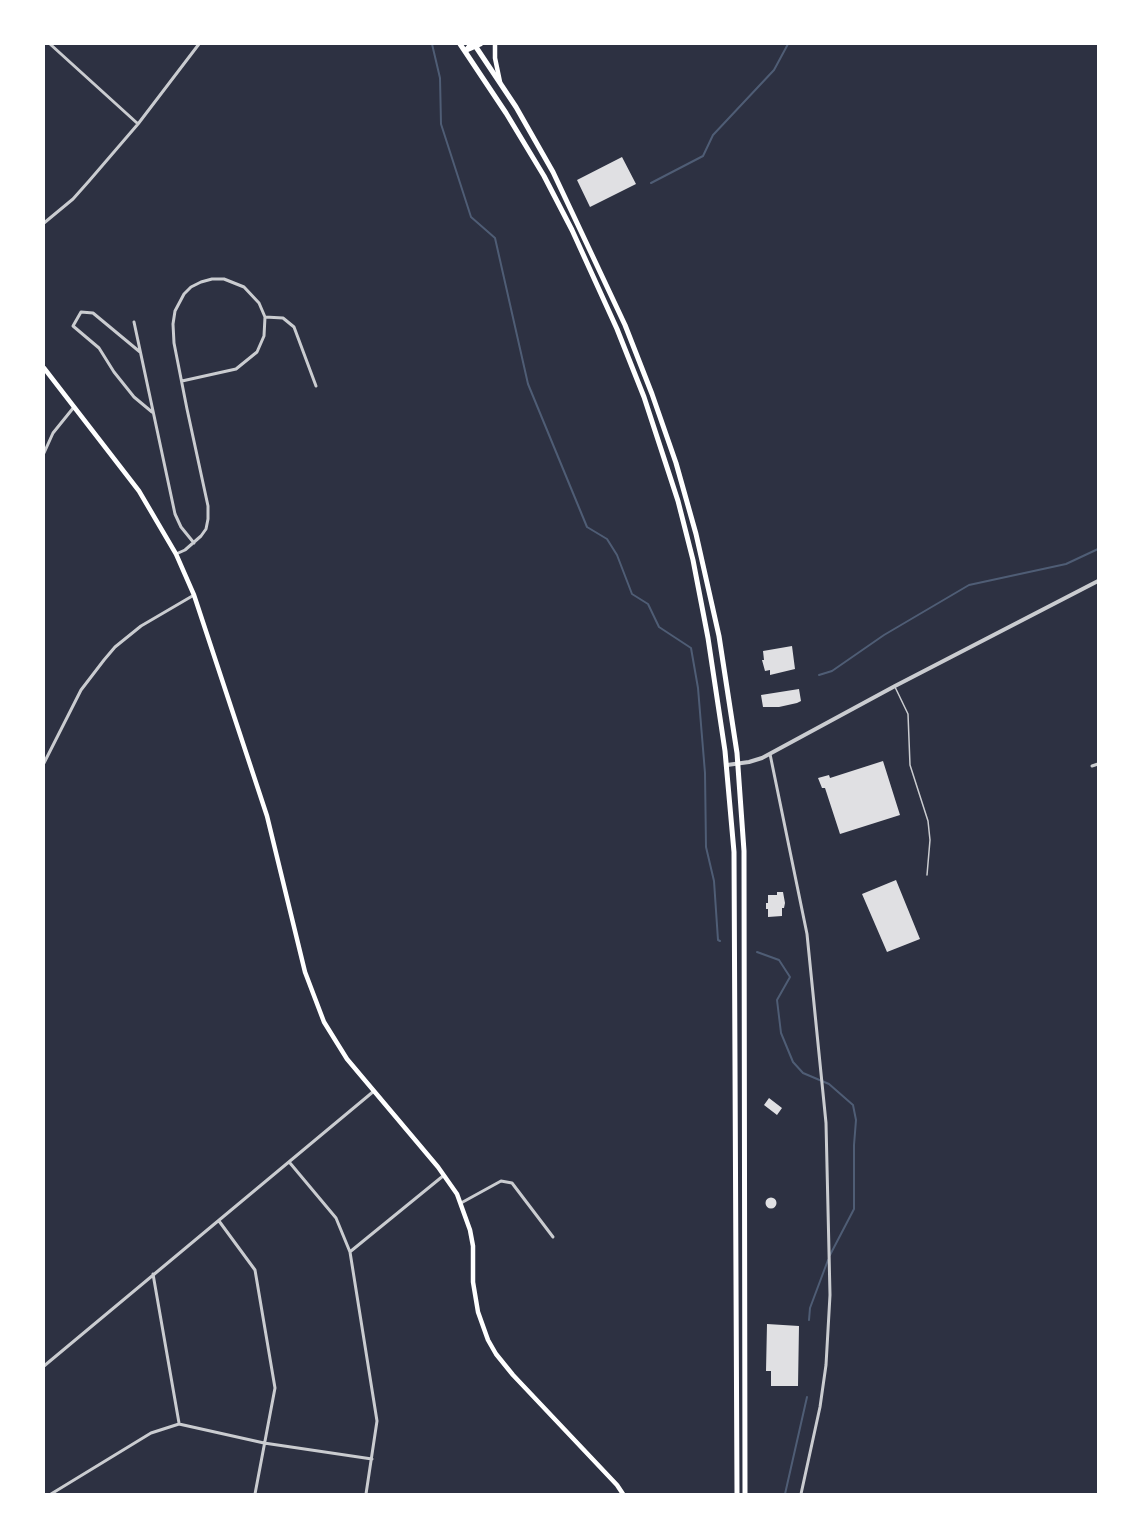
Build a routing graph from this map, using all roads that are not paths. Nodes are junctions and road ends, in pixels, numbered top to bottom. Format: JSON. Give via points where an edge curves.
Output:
{"nodes":[{"id":1,"x":50,"y":44,"type":"edge"},
{"id":2,"x":199,"y":44,"type":"edge"},
{"id":3,"x":460,"y":44,"type":"edge"},
{"id":4,"x":475,"y":44,"type":"edge"},
{"id":5,"x":495,"y":44,"type":"edge"},
{"id":6,"x":465,"y":51,"type":"junction"},
{"id":7,"x":500,"y":82,"type":"junction"},
{"id":8,"x":138,"y":124,"type":"junction"},
{"id":9,"x":44,"y":223,"type":"edge"},
{"id":10,"x":265,"y":317,"type":"junction"},
{"id":11,"x":134,"y":322,"type":"dead end"},
{"id":12,"x":140,"y":352,"type":"junction"},
{"id":13,"x":44,"y":368,"type":"edge"},
{"id":14,"x":182,"y":381,"type":"junction"},
{"id":15,"x":316,"y":386,"type":"dead end"},
{"id":16,"x":74,"y":407,"type":"junction"},
{"id":17,"x":153,"y":413,"type":"junction"},
{"id":18,"x":44,"y":453,"type":"edge"},
{"id":19,"x":194,"y":543,"type":"junction"},
{"id":20,"x":176,"y":554,"type":"junction"},
{"id":21,"x":1098,"y":581,"type":"edge"},
{"id":22,"x":194,"y":595,"type":"junction"},
{"id":23,"x":895,"y":686,"type":"junction"},
{"id":24,"x":770,"y":754,"type":"junction"},
{"id":25,"x":44,"y":763,"type":"edge"},
{"id":26,"x":738,"y":764,"type":"junction"},
{"id":27,"x":1098,"y":764,"type":"edge"},
{"id":28,"x":727,"y":765,"type":"junction"},
{"id":29,"x":1092,"y":766,"type":"dead end"},
{"id":30,"x":927,"y":875,"type":"dead end"},
{"id":31,"x":374,"y":1091,"type":"junction"},
{"id":32,"x":290,"y":1163,"type":"junction"},
{"id":33,"x":445,"y":1175,"type":"junction"},
{"id":34,"x":461,"y":1203,"type":"junction"},
{"id":35,"x":219,"y":1221,"type":"junction"},
{"id":36,"x":553,"y":1237,"type":"dead end"},
{"id":37,"x":350,"y":1252,"type":"junction"},
{"id":38,"x":153,"y":1274,"type":"junction"},
{"id":39,"x":44,"y":1366,"type":"edge"},
{"id":40,"x":179,"y":1424,"type":"junction"},
{"id":41,"x":264,"y":1443,"type":"junction"},
{"id":42,"x":372,"y":1459,"type":"junction"},
{"id":43,"x":51,"y":1494,"type":"edge"},
{"id":44,"x":255,"y":1494,"type":"edge"},
{"id":45,"x":366,"y":1494,"type":"edge"},
{"id":46,"x":623,"y":1494,"type":"edge"},
{"id":47,"x":737,"y":1494,"type":"edge"},
{"id":48,"x":745,"y":1494,"type":"edge"},
{"id":49,"x":801,"y":1494,"type":"edge"}],
"edges":[{"from":1,"to":8,"type":"street"},
{"from":2,"to":8,"type":"street"},
{"from":3,"to":6,"type":"highway"},
{"from":4,"to":6,"type":"main road"},
{"from":4,"to":7,"type":"highway"},
{"from":5,"to":7,"type":"main road"},
{"from":6,"to":28,"type":"highway","via":[[558,202],[603,296],[644,397],[673,483],[693,560]]},
{"from":7,"to":26,"type":"highway","via":[[564,193],[625,326],[662,420],[687,499],[714,610]]},
{"from":8,"to":9,"type":"street","via":[[73,199]]},
{"from":10,"to":14,"type":"street","via":[[261,344],[244,364],[227,372]]},
{"from":10,"to":14,"type":"street","via":[[253,295],[235,282],[212,279],[191,287],[179,301],[173,324]]},
{"from":10,"to":15,"type":"street","via":[[283,318],[294,327]]},
{"from":11,"to":12,"type":"street"},
{"from":12,"to":17,"type":"street"},
{"from":12,"to":17,"type":"street","via":[[93,314],[81,312],[73,326],[99,348],[134,398]]},
{"from":13,"to":16,"type":"main road"},
{"from":14,"to":19,"type":"street","via":[[208,506],[206,529]]},
{"from":16,"to":18,"type":"street","via":[[53,433]]},
{"from":16,"to":20,"type":"main road","via":[[140,491]]},
{"from":17,"to":19,"type":"street","via":[[175,514]]},
{"from":19,"to":20,"type":"street"},
{"from":20,"to":22,"type":"main road"},
{"from":21,"to":23,"type":"street"},
{"from":22,"to":25,"type":"street","via":[[141,626],[115,647],[81,690]]},
{"from":22,"to":31,"type":"main road","via":[[267,816],[310,990],[337,1045]]},
{"from":23,"to":24,"type":"street"},
{"from":23,"to":30,"type":"lane","via":[[908,714],[910,765],[928,821]]},
{"from":24,"to":26,"type":"street"},
{"from":24,"to":49,"type":"street","via":[[807,934],[826,1123],[830,1295],[824,1385]]},
{"from":26,"to":28,"type":"street"},
{"from":26,"to":48,"type":"highway","via":[[745,891]]},
{"from":27,"to":29,"type":"street"},
{"from":28,"to":47,"type":"highway","via":[[735,891]]},
{"from":31,"to":32,"type":"street"},
{"from":31,"to":33,"type":"main road"},
{"from":32,"to":35,"type":"street"},
{"from":32,"to":37,"type":"street","via":[[336,1218]]},
{"from":33,"to":34,"type":"main road"},
{"from":33,"to":37,"type":"street"},
{"from":34,"to":36,"type":"street","via":[[501,1181],[512,1183]]},
{"from":34,"to":46,"type":"main road","via":[[473,1246],[475,1298],[488,1340],[513,1375]]},
{"from":35,"to":38,"type":"street"},
{"from":35,"to":41,"type":"street","via":[[255,1270],[275,1388]]},
{"from":37,"to":42,"type":"street","via":[[377,1421]]},
{"from":38,"to":39,"type":"street"},
{"from":38,"to":40,"type":"street"},
{"from":40,"to":41,"type":"street"},
{"from":40,"to":43,"type":"street","via":[[151,1433]]},
{"from":41,"to":42,"type":"street"},
{"from":41,"to":44,"type":"street"},
{"from":42,"to":45,"type":"street"}]}
